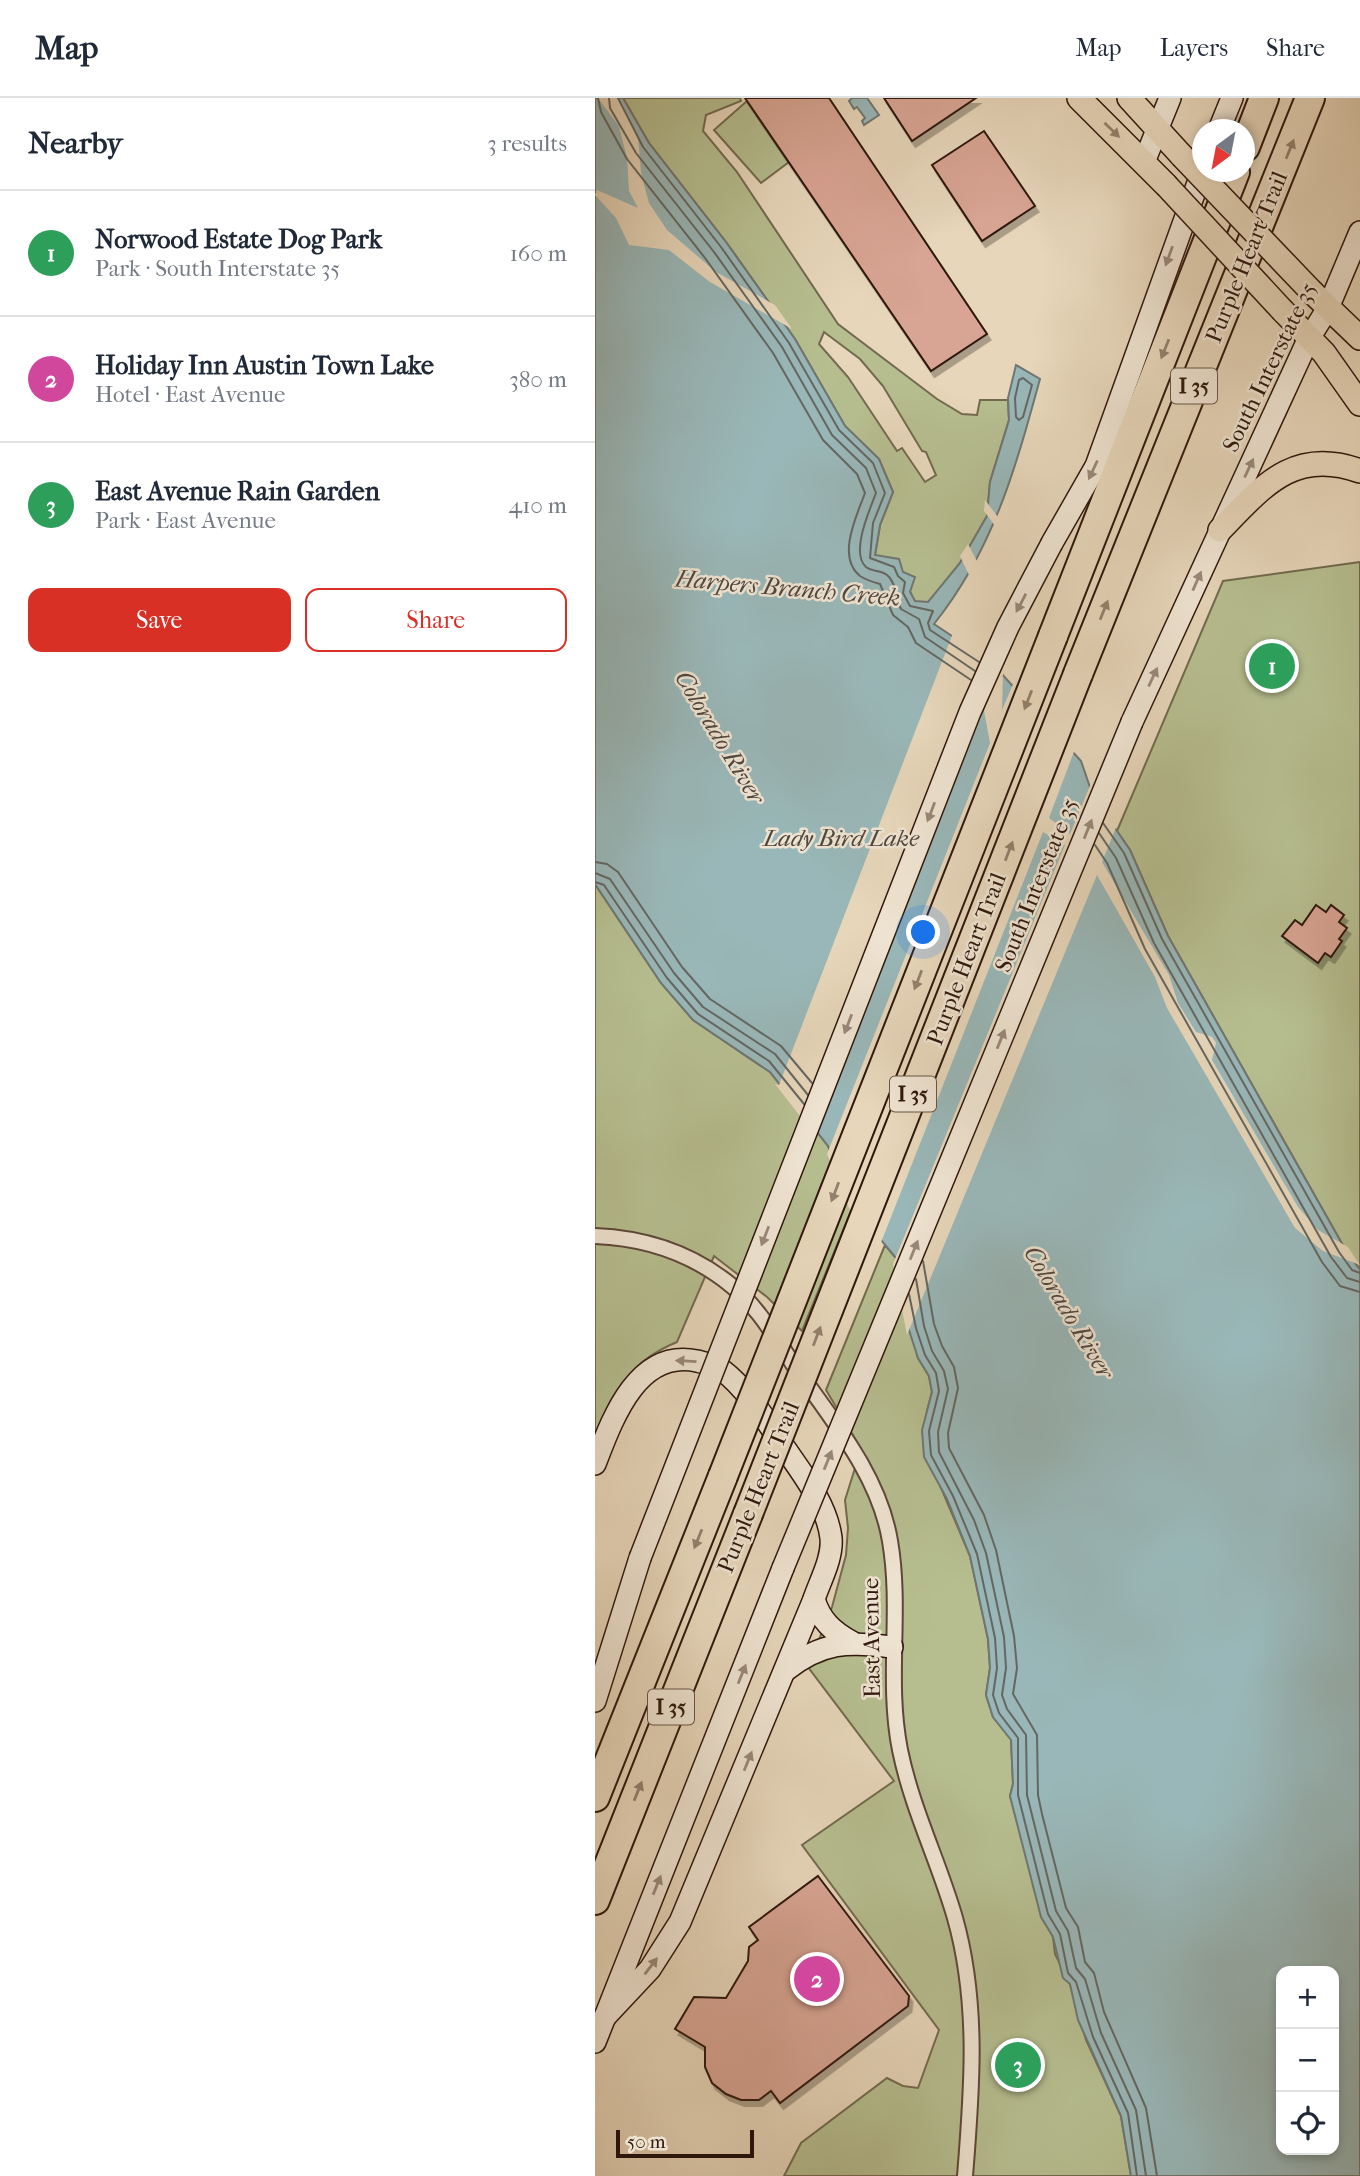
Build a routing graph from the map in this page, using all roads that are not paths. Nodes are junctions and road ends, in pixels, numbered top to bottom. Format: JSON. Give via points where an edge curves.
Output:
{"nodes":[{"id":1,"x":1079,"y":98,"type":"edge"},
{"id":2,"x":1129,"y":98,"type":"edge"},
{"id":3,"x":1170,"y":98,"type":"edge"},
{"id":4,"x":1232,"y":98,"type":"edge"},
{"id":5,"x":1264,"y":98,"type":"edge"},
{"id":6,"x":1310,"y":98,"type":"edge"},
{"id":7,"x":1223,"y":119,"type":"edge"},
{"id":8,"x":1255,"y":120,"type":"edge"},
{"id":9,"x":1157,"y":128,"type":"junction"},
{"id":10,"x":1144,"y":162,"type":"junction"},
{"id":11,"x":1197,"y":182,"type":"edge"},
{"id":12,"x":1231,"y":182,"type":"edge"},
{"id":13,"x":1360,"y":232,"type":"edge"},
{"id":14,"x":1320,"y":300,"type":"junction"},
{"id":15,"x":1360,"y":338,"type":"edge"},
{"id":16,"x":1308,"y":340,"type":"junction"},
{"id":17,"x":1360,"y":404,"type":"edge"},
{"id":18,"x":1360,"y":471,"type":"edge"},
{"id":19,"x":1220,"y":530,"type":"junction"},
{"id":20,"x":595,"y":1236,"type":"edge"},
{"id":21,"x":597,"y":1453,"type":"edge"},
{"id":22,"x":814,"y":1600,"type":"junction"},
{"id":23,"x":852,"y":1642,"type":"junction"},
{"id":24,"x":892,"y":1647,"type":"junction"},
{"id":25,"x":784,"y":1671,"type":"junction"},
{"id":26,"x":595,"y":1701,"type":"edge"},
{"id":27,"x":595,"y":1797,"type":"edge"},
{"id":28,"x":595,"y":1900,"type":"edge"},
{"id":29,"x":605,"y":2017,"type":"junction"},
{"id":30,"x":595,"y":2042,"type":"edge"},
{"id":31,"x":965,"y":2176,"type":"edge"}],
"edges":[{"from":1,"to":10,"type":"main road","one_way":true},
{"from":2,"to":9,"type":"main road"},
{"from":3,"to":9,"type":"main road"},
{"from":4,"to":7,"type":"main road"},
{"from":5,"to":8,"type":"highway","name":"Purple Heart Trail"},
{"from":28,"to":6,"type":"highway","name":"Purple Heart Trail","number":"I 35","one_way":true,"bridge":true},
{"from":9,"to":10,"type":"main road"},
{"from":9,"to":14,"type":"main road","bridge":true},
{"from":10,"to":16,"type":"main road","bridge":true},
{"from":11,"to":26,"type":"main road","one_way":true,"bridge":true,"via":[[1096,466],[1008,627],[970,712],[640,1558]]},
{"from":12,"to":27,"type":"highway","name":"Purple Heart Trail","number":"I 35","one_way":true,"bridge":true},
{"from":13,"to":14,"type":"main road","name":"South Interstate 35"},
{"from":14,"to":15,"type":"main road"},
{"from":14,"to":16,"type":"main road","name":"South Interstate 35"},
{"from":16,"to":17,"type":"main road","via":[[1324,353]]},
{"from":19,"to":16,"type":"main road","name":"South Interstate 35","one_way":true},
{"from":18,"to":19,"type":"main road","via":[[1338,463],[1312,463],[1282,472]]},
{"from":29,"to":19,"type":"main road","name":"South Interstate 35","one_way":true,"bridge":true,"via":[[783,1568],[1132,722]]},
{"from":20,"to":24,"type":"street","name":"East Avenue","via":[[633,1238],[673,1250],[734,1287],[757,1312],[851,1448],[883,1507],[894,1569]]},
{"from":22,"to":21,"type":"main road","one_way":true,"via":[[831,1550],[825,1514],[763,1416],[720,1369],[684,1358],[659,1364],[639,1379],[626,1397]]},
{"from":22,"to":23,"type":"main road","via":[[834,1632]]},
{"from":22,"to":25,"type":"main road"},
{"from":23,"to":24,"type":"main road"},
{"from":23,"to":25,"type":"main road","via":[[808,1653]]},
{"from":24,"to":31,"type":"street","name":"East Avenue","via":[[905,1773],[955,1917],[964,1957],[973,2051]]},
{"from":29,"to":25,"type":"main road","one_way":true,"via":[[650,1969],[680,1922]]},
{"from":29,"to":30,"type":"main road","name":"South Interstate 35"}]}
